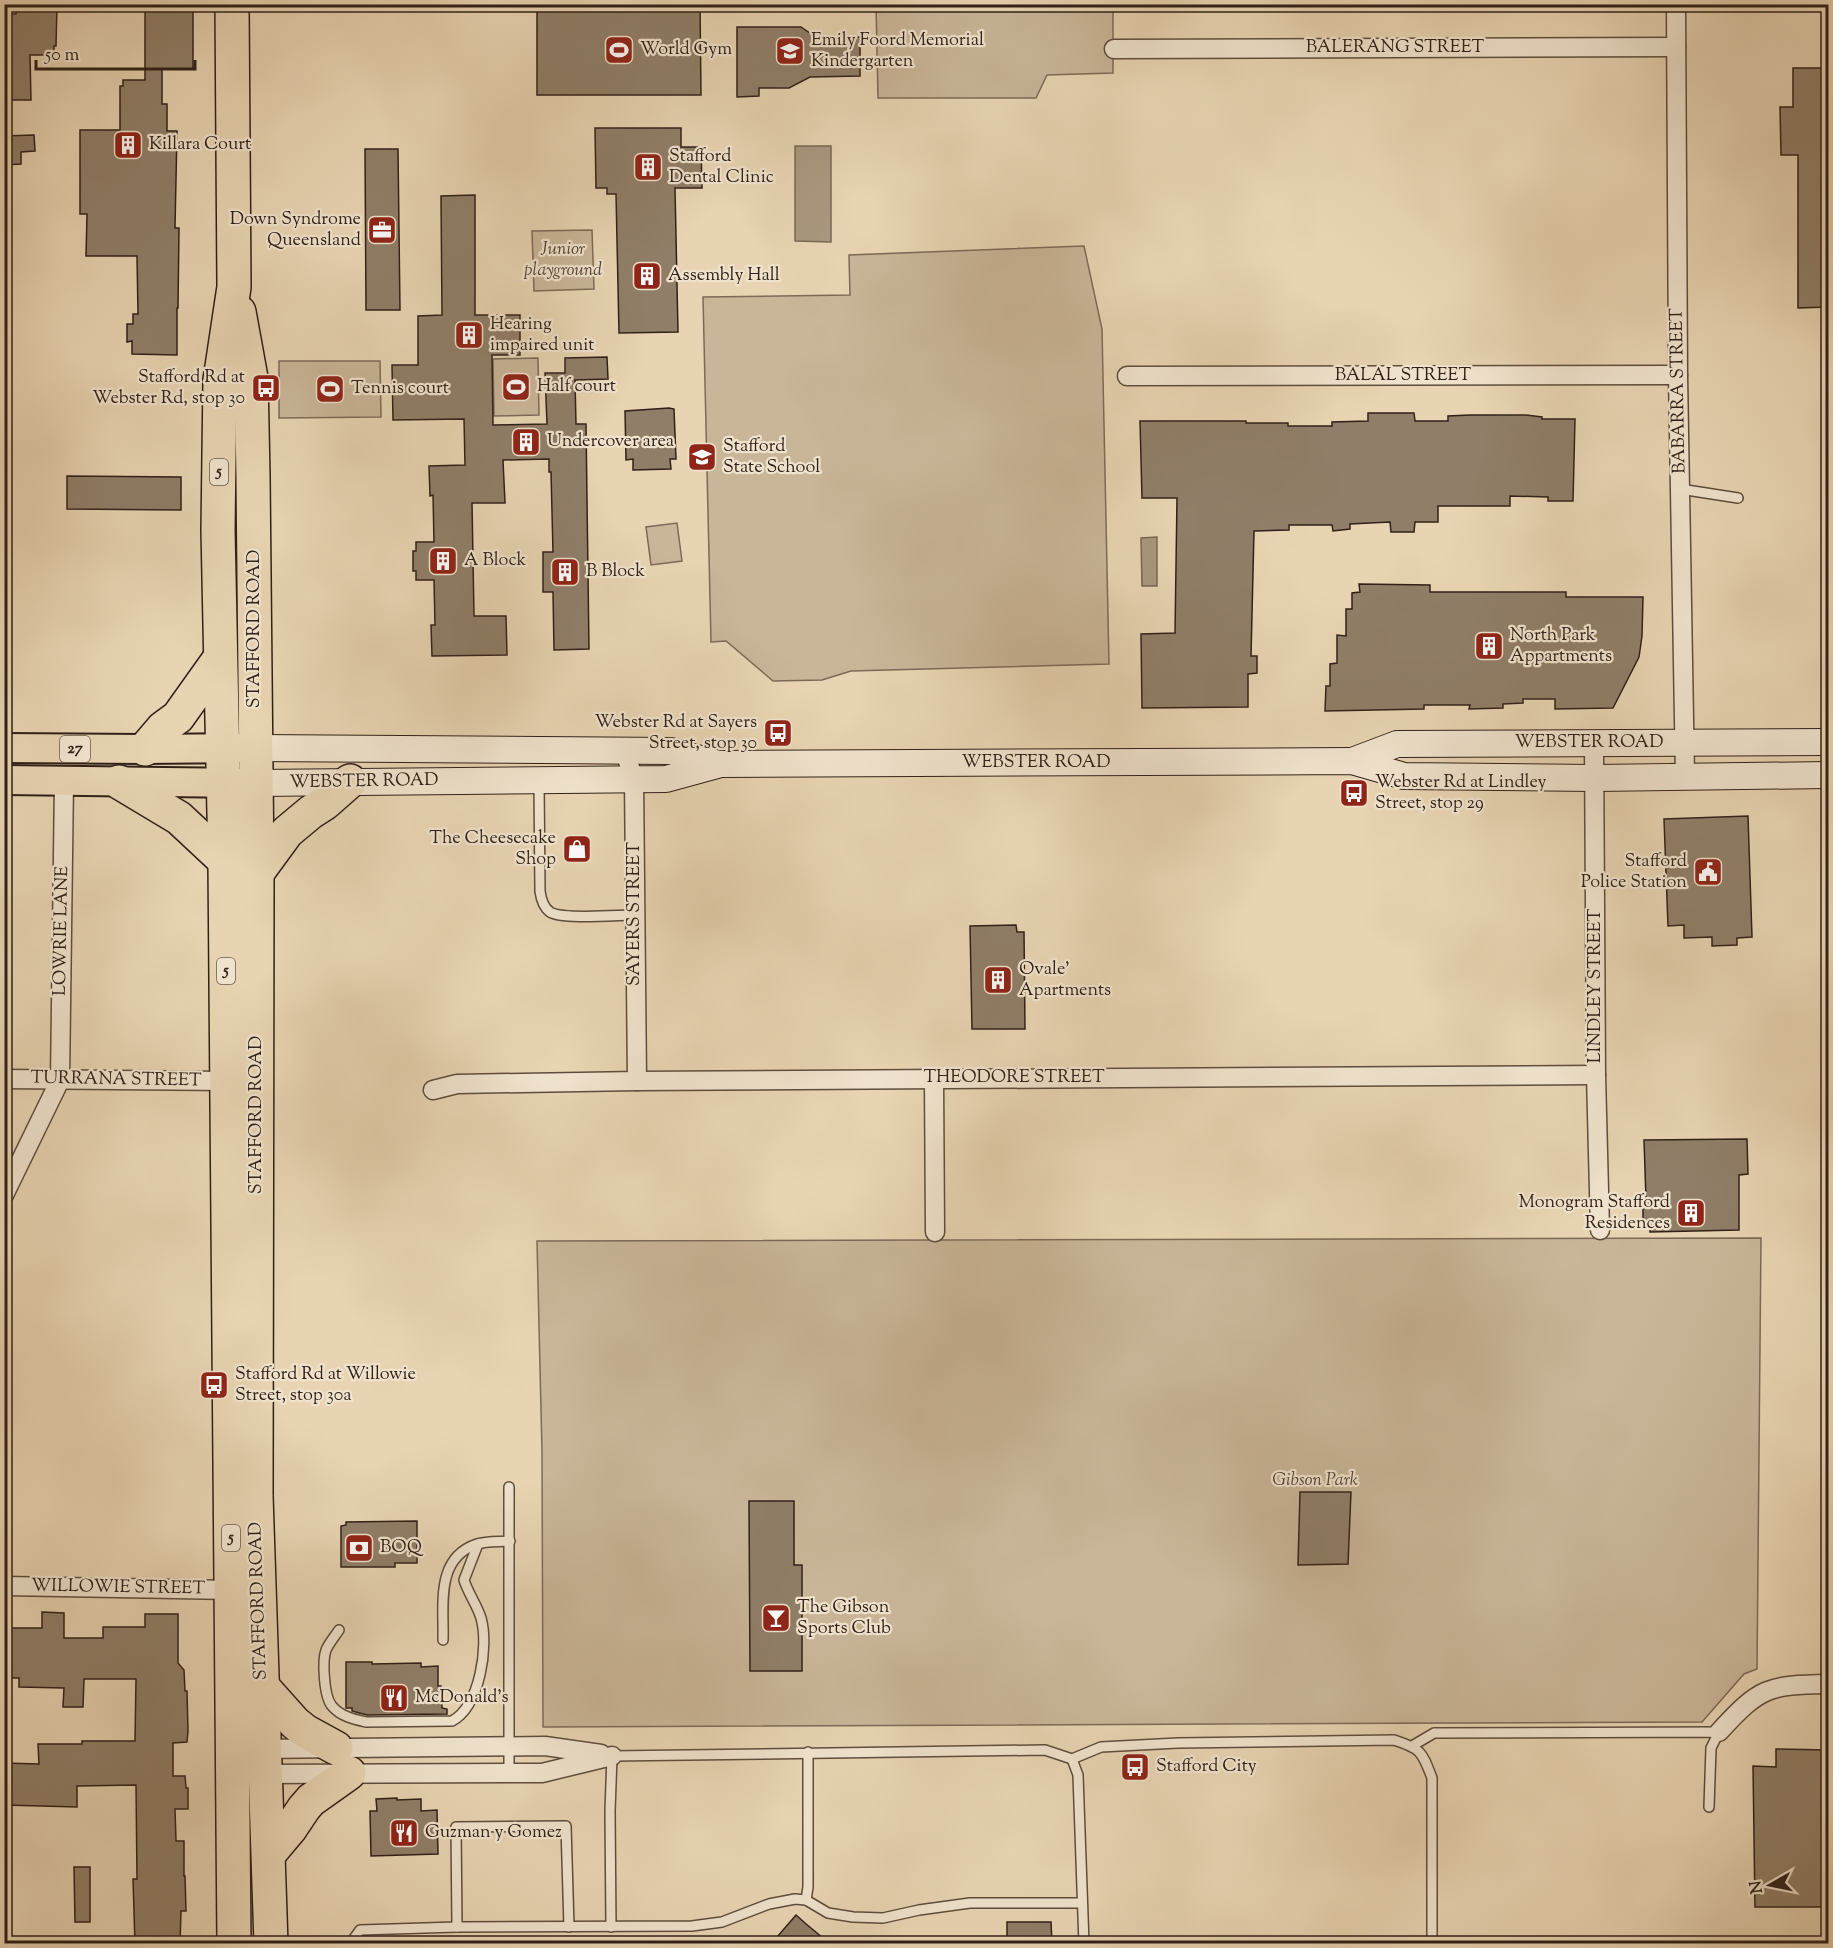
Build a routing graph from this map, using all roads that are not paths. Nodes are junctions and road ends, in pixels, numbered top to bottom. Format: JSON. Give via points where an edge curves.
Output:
{"nodes":[{"id":1,"x":232,"y":4,"type":"edge"},
{"id":2,"x":1676,"y":4,"type":"edge"},
{"id":3,"x":1676,"y":47,"type":"junction"},
{"id":4,"x":1114,"y":49,"type":"dead end"},
{"id":5,"x":234,"y":287,"type":"junction"},
{"id":6,"x":1678,"y":375,"type":"junction"},
{"id":7,"x":1127,"y":376,"type":"dead end"},
{"id":8,"x":1680,"y":489,"type":"junction"},
{"id":9,"x":1738,"y":498,"type":"dead end"},
{"id":10,"x":220,"y":658,"type":"junction"},
{"id":11,"x":1594,"y":742,"type":"junction"},
{"id":12,"x":1828,"y":742,"type":"edge"},
{"id":13,"x":1684,"y":743,"type":"junction"},
{"id":14,"x":4,"y":748,"type":"edge"},
{"id":15,"x":222,"y":748,"type":"junction"},
{"id":16,"x":256,"y":748,"type":"junction"},
{"id":17,"x":145,"y":750,"type":"junction"},
{"id":18,"x":624,"y":750,"type":"junction"},
{"id":19,"x":1352,"y":761,"type":"junction"},
{"id":20,"x":721,"y":764,"type":"junction"},
{"id":21,"x":1828,"y":774,"type":"edge"},
{"id":22,"x":1684,"y":777,"type":"junction"},
{"id":23,"x":1595,"y":778,"type":"junction"},
{"id":24,"x":634,"y":779,"type":"junction"},
{"id":25,"x":4,"y":780,"type":"edge"},
{"id":26,"x":539,"y":780,"type":"junction"},
{"id":27,"x":64,"y":781,"type":"junction"},
{"id":28,"x":350,"y":781,"type":"junction"},
{"id":29,"x":119,"y":782,"type":"junction"},
{"id":30,"x":223,"y":783,"type":"junction"},
{"id":31,"x":256,"y":783,"type":"junction"},
{"id":32,"x":225,"y":861,"type":"junction"},
{"id":33,"x":257,"y":873,"type":"junction"},
{"id":34,"x":635,"y":915,"type":"junction"},
{"id":35,"x":1596,"y":1075,"type":"junction"},
{"id":36,"x":934,"y":1078,"type":"junction"},
{"id":37,"x":4,"y":1079,"type":"edge"},
{"id":38,"x":60,"y":1080,"type":"junction"},
{"id":39,"x":227,"y":1081,"type":"junction"},
{"id":40,"x":637,"y":1081,"type":"junction"},
{"id":41,"x":433,"y":1090,"type":"dead end"},
{"id":42,"x":4,"y":1195,"type":"edge"},
{"id":43,"x":1600,"y":1230,"type":"dead end"},
{"id":44,"x":935,"y":1232,"type":"dead end"},
{"id":45,"x":509,"y":1487,"type":"dead end"},
{"id":46,"x":510,"y":1541,"type":"junction"},
{"id":47,"x":478,"y":1544,"type":"junction"},
{"id":48,"x":4,"y":1586,"type":"edge"},
{"id":49,"x":232,"y":1590,"type":"junction"},
{"id":50,"x":339,"y":1630,"type":"dead end"},
{"id":51,"x":443,"y":1640,"type":"dead end"},
{"id":52,"x":1828,"y":1684,"type":"edge"},
{"id":53,"x":261,"y":1685,"type":"junction"},
{"id":54,"x":1719,"y":1732,"type":"junction"},
{"id":55,"x":509,"y":1746,"type":"junction"},
{"id":56,"x":1412,"y":1746,"type":"junction"},
{"id":57,"x":807,"y":1752,"type":"junction"},
{"id":58,"x":612,"y":1756,"type":"junction"},
{"id":59,"x":1072,"y":1759,"type":"junction"},
{"id":60,"x":343,"y":1760,"type":"junction"},
{"id":61,"x":265,"y":1761,"type":"junction"},
{"id":62,"x":232,"y":1762,"type":"junction"},
{"id":63,"x":509,"y":1773,"type":"junction"},
{"id":64,"x":1709,"y":1807,"type":"dead end"},
{"id":65,"x":268,"y":1854,"type":"junction"},
{"id":66,"x":806,"y":1900,"type":"junction"},
{"id":67,"x":1081,"y":1903,"type":"junction"},
{"id":68,"x":456,"y":1927,"type":"junction"},
{"id":69,"x":569,"y":1927,"type":"junction"},
{"id":70,"x":610,"y":1927,"type":"junction"},
{"id":71,"x":234,"y":1944,"type":"edge"},
{"id":72,"x":271,"y":1944,"type":"edge"},
{"id":73,"x":350,"y":1944,"type":"edge"},
{"id":74,"x":1084,"y":1944,"type":"edge"},
{"id":75,"x":1432,"y":1944,"type":"edge"}],
"edges":[{"from":1,"to":5,"type":"highway","name":"STAFFORD ROAD","number":"5"},
{"from":2,"to":3,"type":"street","name":"BABARRA STREET"},
{"from":3,"to":4,"type":"street","name":"BALERANG STREET"},
{"from":3,"to":6,"type":"street","name":"BABARRA STREET"},
{"from":5,"to":10,"type":"highway","name":"STAFFORD ROAD","number":"5","via":[[220,380]]},
{"from":5,"to":16,"type":"highway","name":"STAFFORD ROAD","number":"5","via":[[251,378]]},
{"from":6,"to":7,"type":"street","name":"BALAL STREET"},
{"from":6,"to":8,"type":"street","name":"BABARRA STREET"},
{"from":8,"to":9,"type":"lane"},
{"from":8,"to":13,"type":"street","name":"BABARRA STREET"},
{"from":10,"to":15,"type":"highway","name":"STAFFORD ROAD","number":"5"},
{"from":10,"to":17,"type":"highway","via":[[178,717]]},
{"from":11,"to":13,"type":"main road","name":"WEBSTER ROAD"},
{"from":11,"to":19,"type":"main road","name":"WEBSTER ROAD","via":[[1397,744]]},
{"from":11,"to":23,"type":"street","name":"LINDLEY STREET"},
{"from":12,"to":13,"type":"main road","name":"WEBSTER ROAD"},
{"from":13,"to":22,"type":"street","name":"BABARRA STREET"},
{"from":14,"to":17,"type":"main road","name":"WEBSTER ROAD","number":"27"},
{"from":15,"to":16,"type":"main road","name":"WEBSTER ROAD","number":"27"},
{"from":15,"to":17,"type":"main road","name":"WEBSTER ROAD","number":"27"},
{"from":15,"to":30,"type":"highway","name":"STAFFORD ROAD","number":"5"},
{"from":16,"to":18,"type":"main road","name":"WEBSTER ROAD"},
{"from":16,"to":31,"type":"highway","name":"STAFFORD ROAD","number":"5"},
{"from":18,"to":20,"type":"main road","name":"WEBSTER ROAD","via":[[671,751]]},
{"from":18,"to":24,"type":"street","name":"SAYERS STREET"},
{"from":19,"to":20,"type":"main road","name":"WEBSTER ROAD"},
{"from":19,"to":23,"type":"main road","name":"WEBSTER ROAD","via":[[1404,776]]},
{"from":20,"to":24,"type":"main road","name":"WEBSTER ROAD","via":[[666,779]]},
{"from":21,"to":22,"type":"main road","name":"WEBSTER ROAD"},
{"from":22,"to":23,"type":"main road","name":"WEBSTER ROAD"},
{"from":23,"to":35,"type":"street","name":"LINDLEY STREET"},
{"from":24,"to":26,"type":"main road","name":"WEBSTER ROAD"},
{"from":24,"to":34,"type":"street","name":"SAYERS STREET"},
{"from":25,"to":27,"type":"main road","name":"WEBSTER ROAD","number":"27"},
{"from":26,"to":28,"type":"main road","name":"WEBSTER ROAD"},
{"from":26,"to":34,"type":"lane","via":[[540,891],[545,906],[563,916]]},
{"from":27,"to":29,"type":"main road","name":"WEBSTER ROAD","number":"27"},
{"from":27,"to":38,"type":"street","name":"LOWRIE LANE"},
{"from":28,"to":31,"type":"main road","name":"WEBSTER ROAD"},
{"from":28,"to":33,"type":"highway","via":[[287,832]]},
{"from":29,"to":30,"type":"main road","name":"WEBSTER ROAD","number":"27"},
{"from":29,"to":32,"type":"highway","via":[[179,818]]},
{"from":30,"to":31,"type":"main road","name":"WEBSTER ROAD","number":"27"},
{"from":30,"to":32,"type":"highway","name":"STAFFORD ROAD","number":"5"},
{"from":31,"to":33,"type":"highway","name":"STAFFORD ROAD","number":"5"},
{"from":32,"to":39,"type":"highway","name":"STAFFORD ROAD","number":"5"},
{"from":33,"to":53,"type":"highway","name":"STAFFORD ROAD","number":"5","via":[[256,1496]]},
{"from":34,"to":40,"type":"street","name":"SAYERS STREET"},
{"from":35,"to":36,"type":"street","name":"THEODORE STREET"},
{"from":35,"to":43,"type":"street","name":"LINDLEY STREET"},
{"from":36,"to":40,"type":"street","name":"THEODORE STREET"},
{"from":36,"to":44,"type":"street"},
{"from":37,"to":38,"type":"street","name":"TURRANA STREET"},
{"from":38,"to":39,"type":"street","name":"TURRANA STREET"},
{"from":38,"to":42,"type":"street"},
{"from":39,"to":49,"type":"highway","name":"STAFFORD ROAD","number":"5"},
{"from":40,"to":41,"type":"street","name":"THEODORE STREET","via":[[457,1084]]},
{"from":45,"to":46,"type":"lane"},
{"from":46,"to":47,"type":"lane"},
{"from":46,"to":55,"type":"lane"},
{"from":47,"to":50,"type":"lane","via":[[464,1580],[481,1619],[482,1669],[480,1682],[458,1718],[366,1722],[336,1710],[329,1704],[326,1692],[325,1657]]},
{"from":47,"to":51,"type":"lane","via":[[459,1553],[447,1568]]},
{"from":48,"to":49,"type":"street","name":"WILLOWIE STREET"},
{"from":49,"to":62,"type":"highway","name":"STAFFORD ROAD","number":"5"},
{"from":52,"to":54,"type":"street","via":[[1777,1686],[1756,1695]]},
{"from":53,"to":60,"type":"highway","via":[[294,1724]]},
{"from":53,"to":61,"type":"highway","name":"STAFFORD ROAD","number":"5"},
{"from":54,"to":56,"type":"lane","via":[[1434,1733]]},
{"from":54,"to":64,"type":"lane","via":[[1711,1748]]},
{"from":55,"to":58,"type":"street","via":[[545,1746]]},
{"from":55,"to":60,"type":"street"},
{"from":55,"to":63,"type":"lane"},
{"from":56,"to":59,"type":"lane","via":[[1394,1740],[1178,1743],[1101,1747]]},
{"from":56,"to":75,"type":"lane","via":[[1423,1755],[1432,1778]]},
{"from":57,"to":58,"type":"lane"},
{"from":57,"to":59,"type":"lane","via":[[1045,1750]]},
{"from":57,"to":66,"type":"lane"},
{"from":58,"to":63,"type":"street","via":[[542,1773]]},
{"from":58,"to":70,"type":"lane"},
{"from":59,"to":67,"type":"lane","via":[[1078,1775]]},
{"from":60,"to":61,"type":"street"},
{"from":60,"to":61,"type":"street"},
{"from":60,"to":63,"type":"street"},
{"from":60,"to":65,"type":"highway"},
{"from":61,"to":62,"type":"street"},
{"from":61,"to":62,"type":"street"},
{"from":61,"to":65,"type":"highway","name":"STAFFORD ROAD","number":"5"},
{"from":62,"to":71,"type":"highway","name":"STAFFORD ROAD","number":"5"},
{"from":65,"to":72,"type":"highway","name":"STAFFORD ROAD","number":"5"},
{"from":66,"to":67,"type":"lane","via":[[828,1913],[883,1918],[970,1903]]},
{"from":66,"to":70,"type":"lane","via":[[769,1904],[722,1922]]},
{"from":67,"to":74,"type":"lane"},
{"from":68,"to":69,"type":"lane"},
{"from":68,"to":69,"type":"lane","via":[[456,1827],[555,1826],[566,1826]]},
{"from":68,"to":73,"type":"lane","via":[[360,1930]]},
{"from":69,"to":70,"type":"lane"}]}
